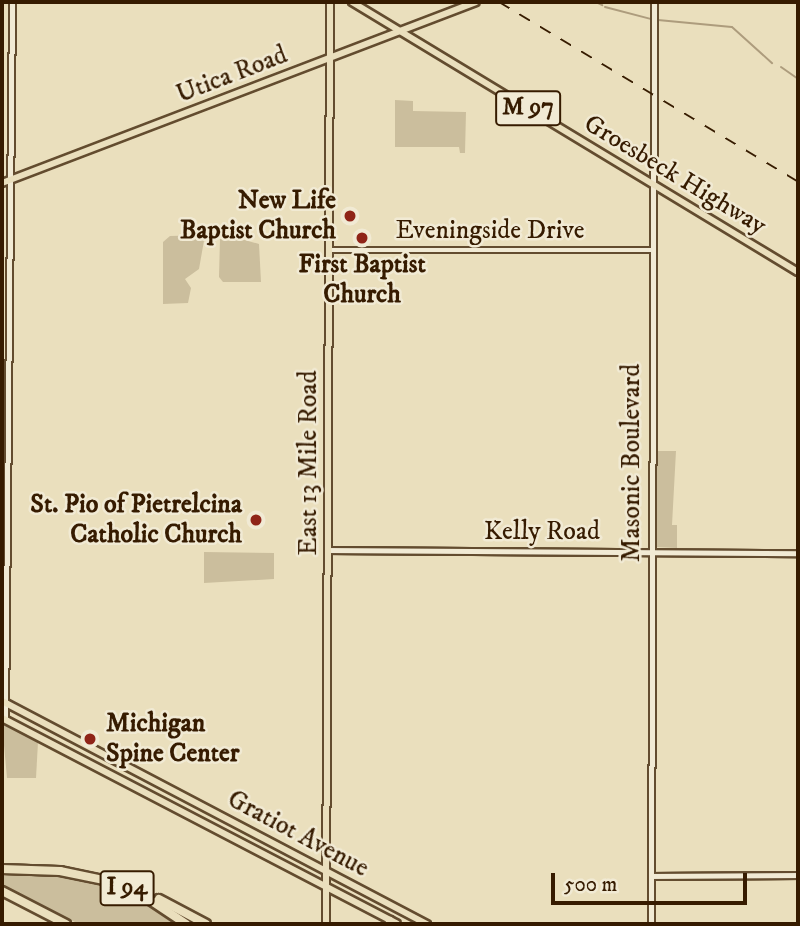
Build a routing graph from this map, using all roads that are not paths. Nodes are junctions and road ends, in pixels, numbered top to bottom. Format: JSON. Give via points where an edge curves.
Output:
{"nodes":[{"id":1,"x":12,"y":2,"type":"edge"},
{"id":2,"x":330,"y":2,"type":"edge"},
{"id":3,"x":352,"y":2,"type":"edge"},
{"id":4,"x":476,"y":2,"type":"edge"},
{"id":5,"x":654,"y":2,"type":"edge"},
{"id":6,"x":400,"y":31,"type":"junction"},
{"id":7,"x":329,"y":58,"type":"junction"},
{"id":8,"x":5,"y":182,"type":"edge"},
{"id":9,"x":653,"y":184,"type":"junction"},
{"id":10,"x":328,"y":250,"type":"junction"},
{"id":11,"x":653,"y":250,"type":"junction"},
{"id":12,"x":798,"y":272,"type":"edge"},
{"id":13,"x":328,"y":550,"type":"junction"},
{"id":14,"x":650,"y":552,"type":"junction"},
{"id":15,"x":798,"y":553,"type":"edge"},
{"id":16,"x":4,"y":702,"type":"edge"},
{"id":17,"x":4,"y":719,"type":"edge"},
{"id":18,"x":65,"y":734,"type":"junction"},
{"id":19,"x":56,"y":746,"type":"junction"},
{"id":20,"x":97,"y":750,"type":"junction"},
{"id":21,"x":86,"y":761,"type":"junction"},
{"id":22,"x":150,"y":778,"type":"junction"},
{"id":23,"x":140,"y":790,"type":"junction"},
{"id":24,"x":188,"y":798,"type":"junction"},
{"id":25,"x":177,"y":809,"type":"junction"},
{"id":26,"x":251,"y":831,"type":"junction"},
{"id":27,"x":241,"y":843,"type":"junction"},
{"id":28,"x":285,"y":849,"type":"junction"},
{"id":29,"x":276,"y":862,"type":"junction"},
{"id":30,"x":2,"y":869,"type":"edge"},
{"id":31,"x":326,"y":870,"type":"junction"},
{"id":32,"x":60,"y":871,"type":"junction"},
{"id":33,"x":798,"y":875,"type":"edge"},
{"id":34,"x":652,"y":876,"type":"junction"},
{"id":35,"x":326,"y":887,"type":"junction"},
{"id":36,"x":2,"y":891,"type":"edge"},
{"id":37,"x":366,"y":892,"type":"junction"},
{"id":38,"x":386,"y":903,"type":"junction"},
{"id":39,"x":358,"y":904,"type":"junction"},
{"id":40,"x":378,"y":914,"type":"junction"},
{"id":41,"x":393,"y":923,"type":"edge"},
{"id":42,"x":66,"y":924,"type":"edge"},
{"id":43,"x":186,"y":924,"type":"edge"},
{"id":44,"x":205,"y":924,"type":"edge"},
{"id":45,"x":326,"y":924,"type":"edge"},
{"id":46,"x":427,"y":924,"type":"edge"},
{"id":47,"x":651,"y":924,"type":"edge"}],
"edges":[{"from":1,"to":8,"type":"street"},
{"from":2,"to":7,"type":"main road","name":"East 13 Mile Road"},
{"from":3,"to":6,"type":"main road","name":"Groesbeck Highway","number":"M 97"},
{"from":4,"to":6,"type":"main road","name":"Utica Road"},
{"from":5,"to":9,"type":"street","name":"Masonic Boulevard"},
{"from":6,"to":7,"type":"main road","name":"Utica Road"},
{"from":6,"to":9,"type":"main road","name":"Groesbeck Highway","number":"M 97"},
{"from":7,"to":8,"type":"main road","name":"Utica Road"},
{"from":7,"to":10,"type":"main road","name":"East 13 Mile Road"},
{"from":8,"to":16,"type":"street"},
{"from":9,"to":11,"type":"street","name":"Masonic Boulevard"},
{"from":9,"to":12,"type":"main road","name":"Groesbeck Highway","number":"M 97"},
{"from":10,"to":11,"type":"street","name":"Eveningside Drive"},
{"from":10,"to":13,"type":"main road","name":"East 13 Mile Road"},
{"from":11,"to":14,"type":"street","name":"Masonic Boulevard"},
{"from":13,"to":14,"type":"street","name":"Kelly Road"},
{"from":13,"to":31,"type":"main road","name":"East 13 Mile Road"},
{"from":14,"to":15,"type":"street","name":"Kelly Road"},
{"from":14,"to":34,"type":"street","name":"Masonic Boulevard"},
{"from":16,"to":17,"type":"street"},
{"from":16,"to":18,"type":"main road","name":"Gratiot Avenue"},
{"from":17,"to":19,"type":"main road","name":"Gratiot Avenue"},
{"from":18,"to":19,"type":"main road"},
{"from":18,"to":20,"type":"main road","name":"Gratiot Avenue"},
{"from":19,"to":21,"type":"main road","name":"Gratiot Avenue"},
{"from":20,"to":21,"type":"main road"},
{"from":20,"to":22,"type":"main road","name":"Gratiot Avenue"},
{"from":21,"to":23,"type":"main road","name":"Gratiot Avenue"},
{"from":22,"to":23,"type":"main road"},
{"from":22,"to":24,"type":"main road","name":"Gratiot Avenue"},
{"from":23,"to":25,"type":"main road","name":"Gratiot Avenue"},
{"from":24,"to":25,"type":"main road"},
{"from":24,"to":26,"type":"main road","name":"Gratiot Avenue"},
{"from":25,"to":27,"type":"main road","name":"Gratiot Avenue"},
{"from":26,"to":27,"type":"main road","via":[[249,840]]},
{"from":26,"to":28,"type":"main road","name":"Gratiot Avenue"},
{"from":27,"to":29,"type":"main road","name":"Gratiot Avenue"},
{"from":28,"to":29,"type":"main road"},
{"from":28,"to":31,"type":"main road","name":"Gratiot Avenue"},
{"from":29,"to":35,"type":"main road","name":"Gratiot Avenue"},
{"from":30,"to":32,"type":"highway","number":"I 94"},
{"from":31,"to":35,"type":"main road","name":"East 13 Mile Road"},
{"from":31,"to":37,"type":"main road","name":"Gratiot Avenue"},
{"from":32,"to":43,"type":"highway","number":"I 94","via":[[138,892]]},
{"from":32,"to":44,"type":"highway","via":[[118,881]]},
{"from":33,"to":34,"type":"street"},
{"from":34,"to":47,"type":"street","name":"Masonic Boulevard"},
{"from":35,"to":39,"type":"main road","name":"Gratiot Avenue"},
{"from":35,"to":45,"type":"main road","name":"East 13 Mile Road"},
{"from":36,"to":42,"type":"highway","number":"I 94"},
{"from":37,"to":38,"type":"main road","name":"Gratiot Avenue"},
{"from":37,"to":39,"type":"main road"},
{"from":38,"to":40,"type":"main road"},
{"from":38,"to":46,"type":"main road","name":"Gratiot Avenue"},
{"from":39,"to":40,"type":"main road","name":"Gratiot Avenue"},
{"from":40,"to":41,"type":"main road","name":"Gratiot Avenue"}]}
